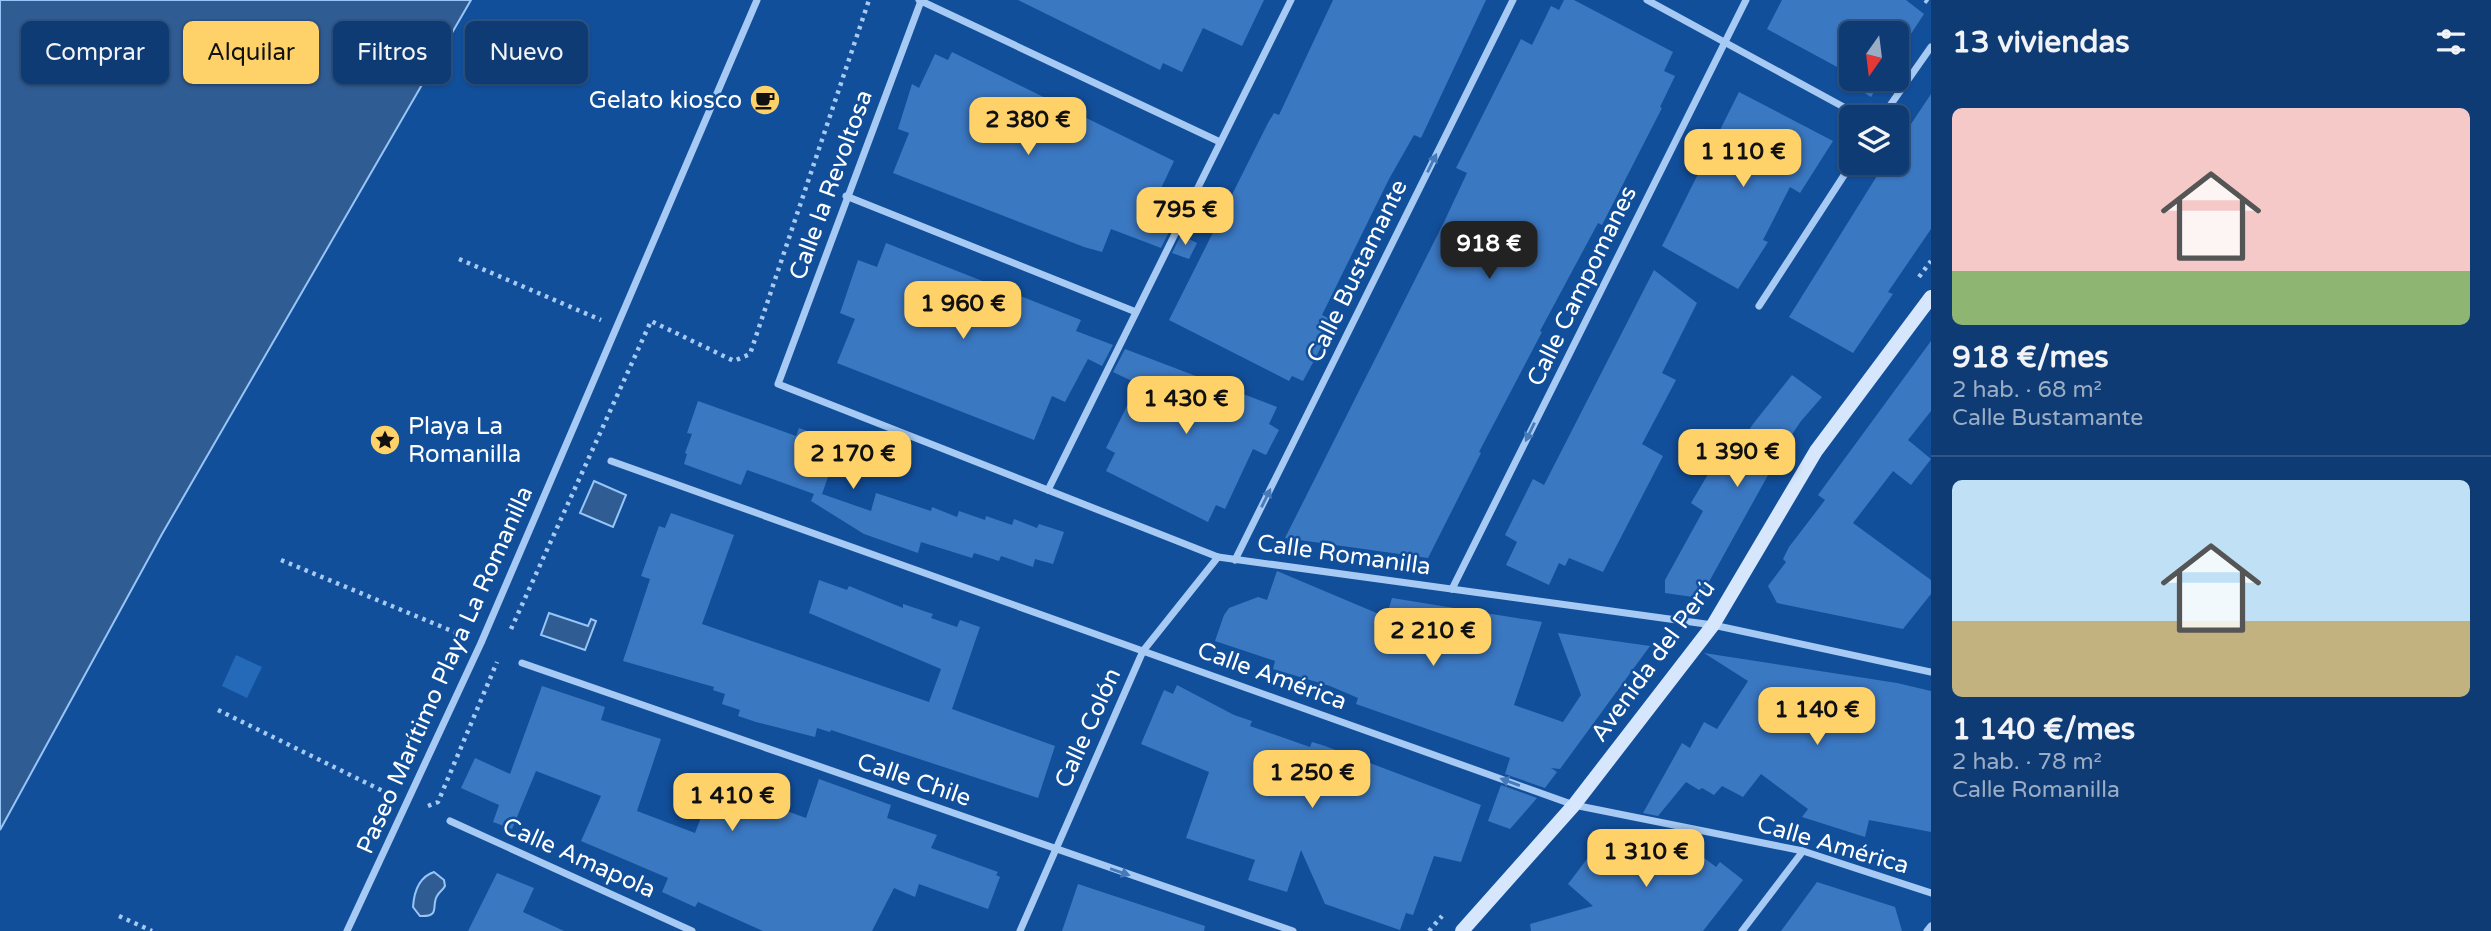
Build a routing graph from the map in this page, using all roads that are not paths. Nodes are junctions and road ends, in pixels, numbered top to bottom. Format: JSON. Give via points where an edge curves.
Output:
{"nodes":[{"id":1,"x":757,"y":0,"type":"edge"},
{"id":2,"x":920,"y":0,"type":"edge"},
{"id":3,"x":1291,"y":0,"type":"edge"},
{"id":4,"x":1513,"y":0,"type":"edge"},
{"id":5,"x":1647,"y":0,"type":"edge"},
{"id":6,"x":1746,"y":0,"type":"edge"},
{"id":7,"x":1724,"y":42,"type":"junction"},
{"id":8,"x":1931,"y":47,"type":"edge"},
{"id":9,"x":1840,"y":105,"type":"edge"},
{"id":10,"x":1890,"y":105,"type":"edge"},
{"id":11,"x":1220,"y":142,"type":"junction"},
{"id":12,"x":1844,"y":175,"type":"edge"},
{"id":13,"x":846,"y":196,"type":"junction"},
{"id":14,"x":1931,"y":296,"type":"edge"},
{"id":15,"x":1759,"y":306,"type":"dead end"},
{"id":16,"x":1136,"y":312,"type":"junction"},
{"id":17,"x":778,"y":384,"type":"joint"},
{"id":18,"x":611,"y":461,"type":"road end"},
{"id":19,"x":1048,"y":490,"type":"junction"},
{"id":20,"x":1218,"y":558,"type":"junction"},
{"id":21,"x":1235,"y":560,"type":"junction"},
{"id":22,"x":1452,"y":589,"type":"junction"},
{"id":23,"x":1713,"y":625,"type":"junction"},
{"id":24,"x":1143,"y":651,"type":"junction"},
{"id":25,"x":522,"y":663,"type":"dead end"},
{"id":26,"x":1931,"y":672,"type":"edge"},
{"id":27,"x":1574,"y":805,"type":"junction"},
{"id":28,"x":450,"y":821,"type":"road end"},
{"id":29,"x":1056,"y":850,"type":"junction"},
{"id":30,"x":1803,"y":851,"type":"junction"},
{"id":31,"x":1931,"y":893,"type":"edge"},
{"id":32,"x":1931,"y":926,"type":"edge"},
{"id":33,"x":347,"y":931,"type":"edge"},
{"id":34,"x":692,"y":931,"type":"edge"},
{"id":35,"x":1020,"y":931,"type":"edge"},
{"id":36,"x":1293,"y":931,"type":"edge"},
{"id":37,"x":1462,"y":931,"type":"edge"},
{"id":38,"x":1742,"y":931,"type":"edge"},
{"id":39,"x":1927,"y":931,"type":"edge"}],
"edges":[{"from":1,"to":33,"type":"street","name":"Paseo Marítimo Playa La Romanilla","via":[[481,643]]},
{"from":2,"to":11,"type":"street"},
{"from":2,"to":13,"type":"street","name":"Calle la Revoltosa"},
{"from":3,"to":11,"type":"street"},
{"from":21,"to":4,"type":"street","name":"Calle Bustamante","one_way":true},
{"from":5,"to":7,"type":"street"},
{"from":6,"to":7,"type":"street","name":"Calle Campomanes"},
{"from":7,"to":9,"type":"street"},
{"from":7,"to":22,"type":"street","name":"Calle Campomanes","one_way":true},
{"from":8,"to":10,"type":"street"},
{"from":11,"to":16,"type":"street"},
{"from":12,"to":15,"type":"street"},
{"from":13,"to":16,"type":"street"},
{"from":13,"to":17,"type":"street","name":"Calle la Revoltosa"},
{"from":14,"to":23,"type":"street","name":"Avenida del Perú","via":[[1816,451]]},
{"from":16,"to":19,"type":"street"},
{"from":17,"to":19,"type":"street","name":"Calle Romanilla"},
{"from":18,"to":24,"type":"street","name":"Calle América"},
{"from":19,"to":20,"type":"street","name":"Calle Romanilla"},
{"from":20,"to":21,"type":"street","name":"Calle Romanilla"},
{"from":20,"to":24,"type":"street","name":"Calle Colón"},
{"from":21,"to":22,"type":"street","name":"Calle Romanilla"},
{"from":22,"to":23,"type":"street","name":"Calle Romanilla"},
{"from":23,"to":26,"type":"street","name":"Calle Romanilla"},
{"from":23,"to":27,"type":"street","name":"Avenida del Perú"},
{"from":27,"to":24,"type":"street","name":"Calle América","one_way":true},
{"from":24,"to":29,"type":"street","name":"Calle Colón"},
{"from":25,"to":29,"type":"street","name":"Calle Chile"},
{"from":27,"to":30,"type":"street","name":"Calle América"},
{"from":27,"to":37,"type":"street","name":"Avenida del Perú"},
{"from":28,"to":34,"type":"street","name":"Calle Amapola"},
{"from":29,"to":35,"type":"street","name":"Calle Colón"},
{"from":29,"to":36,"type":"street","name":"Calle Chile","one_way":true},
{"from":30,"to":31,"type":"street","name":"Calle América"},
{"from":30,"to":38,"type":"street"},
{"from":32,"to":39,"type":"street"}]}
